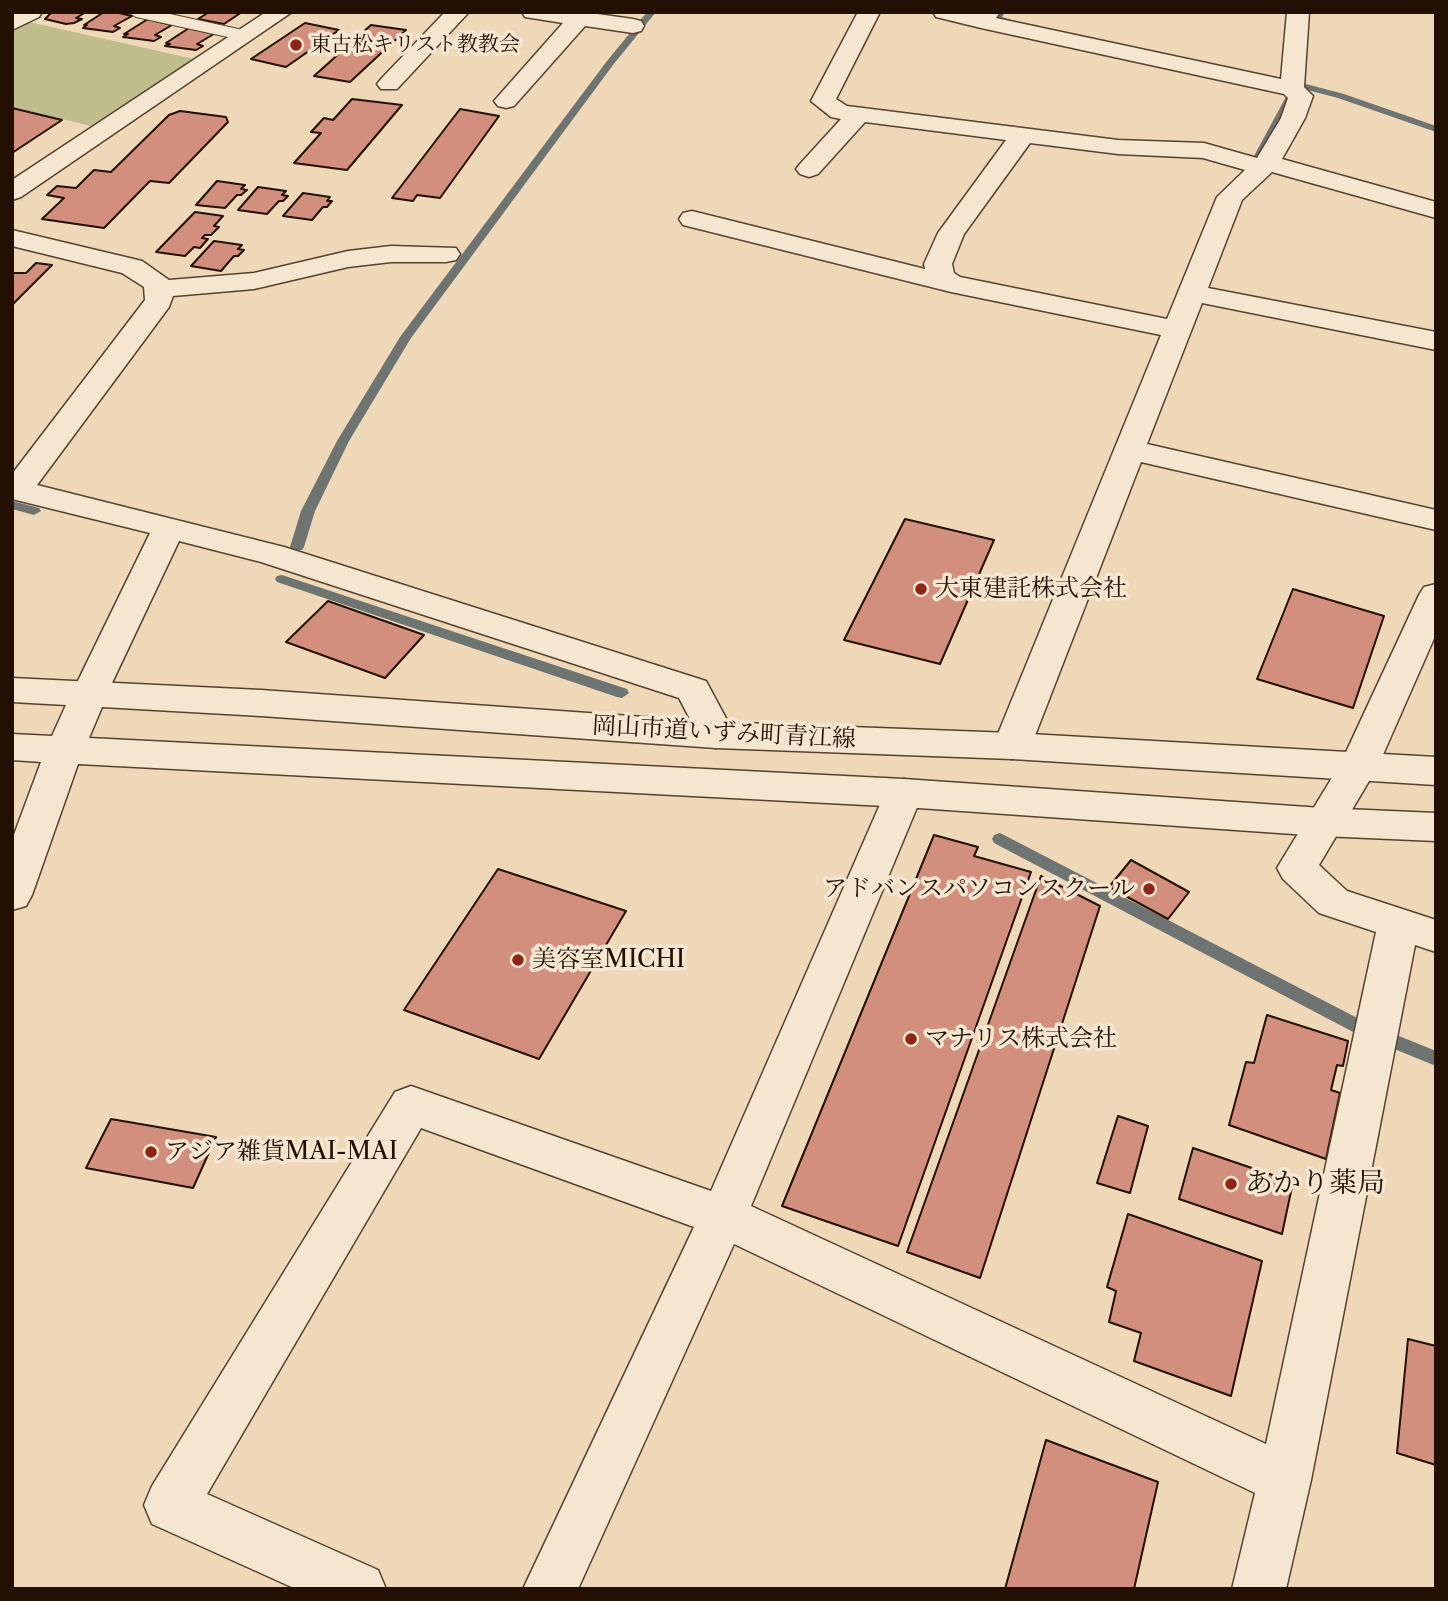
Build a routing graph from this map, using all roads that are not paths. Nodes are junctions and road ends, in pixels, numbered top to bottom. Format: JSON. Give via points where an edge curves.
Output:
{"nodes":[{"id":1,"x":31,"y":12,"type":"edge"},
{"id":2,"x":136,"y":12,"type":"edge"},
{"id":3,"x":281,"y":12,"type":"edge"},
{"id":4,"x":458,"y":12,"type":"edge"},
{"id":5,"x":533,"y":12,"type":"edge"},
{"id":6,"x":869,"y":12,"type":"edge"},
{"id":7,"x":944,"y":12,"type":"edge"},
{"id":8,"x":1298,"y":12,"type":"edge"},
{"id":9,"x":985,"y":17,"type":"edge"},
{"id":10,"x":579,"y":19,"type":"junction"},
{"id":11,"x":12,"y":23,"type":"edge"},
{"id":12,"x":633,"y":26,"type":"dead end"},
{"id":13,"x":246,"y":36,"type":"junction"},
{"id":14,"x":389,"y":84,"type":"dead end"},
{"id":15,"x":1293,"y":85,"type":"junction"},
{"id":16,"x":506,"y":101,"type":"dead end"},
{"id":17,"x":858,"y":115,"type":"junction"},
{"id":18,"x":1023,"y":135,"type":"junction"},
{"id":19,"x":1268,"y":162,"type":"junction"},
{"id":20,"x":809,"y":169,"type":"dead end"},
{"id":21,"x":12,"y":192,"type":"edge"},
{"id":22,"x":1436,"y":210,"type":"edge"},
{"id":23,"x":692,"y":219,"type":"dead end"},
{"id":24,"x":12,"y":238,"type":"edge"},
{"id":25,"x":446,"y":254,"type":"dead end"},
{"id":26,"x":951,"y":284,"type":"junction"},
{"id":27,"x":159,"y":289,"type":"junction"},
{"id":28,"x":1192,"y":293,"type":"junction"},
{"id":29,"x":1178,"y":330,"type":"junction"},
{"id":30,"x":1436,"y":341,"type":"edge"},
{"id":31,"x":1131,"y":450,"type":"junction"},
{"id":32,"x":14,"y":489,"type":"edge"},
{"id":33,"x":1436,"y":520,"type":"edge"},
{"id":34,"x":169,"y":528,"type":"junction"},
{"id":35,"x":1436,"y":595,"type":"edge"},
{"id":36,"x":12,"y":690,"type":"edge"},
{"id":37,"x":90,"y":692,"type":"junction"},
{"id":38,"x":716,"y":735,"type":"junction"},
{"id":39,"x":1012,"y":746,"type":"junction"},
{"id":40,"x":12,"y":747,"type":"edge"},
{"id":41,"x":64,"y":751,"type":"junction"},
{"id":42,"x":1359,"y":766,"type":"junction"},
{"id":43,"x":1436,"y":771,"type":"edge"},
{"id":44,"x":904,"y":793,"type":"junction"},
{"id":45,"x":1322,"y":822,"type":"junction"},
{"id":46,"x":1436,"y":827,"type":"edge"},
{"id":47,"x":12,"y":895,"type":"edge"},
{"id":48,"x":1417,"y":929,"type":"edge"},
{"id":49,"x":723,"y":1216,"type":"junction"},
{"id":50,"x":1285,"y":1480,"type":"junction"},
{"id":51,"x":359,"y":1589,"type":"edge"},
{"id":52,"x":550,"y":1589,"type":"edge"},
{"id":53,"x":1259,"y":1589,"type":"edge"}],
"edges":[{"from":1,"to":11,"type":"street"},
{"from":2,"to":13,"type":"lane"},
{"from":3,"to":13,"type":"street"},
{"from":4,"to":14,"type":"street"},
{"from":5,"to":10,"type":"street"},
{"from":6,"to":17,"type":"street","via":[[823,101],[840,112]]},
{"from":7,"to":9,"type":"street"},
{"from":8,"to":15,"type":"street"},
{"from":9,"to":15,"type":"street"},
{"from":10,"to":12,"type":"street"},
{"from":10,"to":16,"type":"street"},
{"from":13,"to":21,"type":"street"},
{"from":15,"to":19,"type":"street","via":[[1301,96]]},
{"from":17,"to":18,"type":"street"},
{"from":17,"to":20,"type":"street"},
{"from":18,"to":19,"type":"street","via":[[1204,151]]},
{"from":18,"to":26,"type":"street","via":[[951,233],[938,264],[941,277]]},
{"from":19,"to":22,"type":"street"},
{"from":19,"to":28,"type":"street","via":[[1230,197]]},
{"from":23,"to":26,"type":"street"},
{"from":24,"to":27,"type":"street","via":[[132,267]]},
{"from":25,"to":27,"type":"street","via":[[348,259],[254,281]]},
{"from":26,"to":29,"type":"street"},
{"from":27,"to":32,"type":"street","via":[[159,301]]},
{"from":28,"to":29,"type":"street"},
{"from":28,"to":30,"type":"street"},
{"from":29,"to":31,"type":"street"},
{"from":31,"to":33,"type":"street"},
{"from":31,"to":39,"type":"street"},
{"from":32,"to":34,"type":"street"},
{"from":34,"to":37,"type":"street"},
{"from":34,"to":38,"type":"street","via":[[272,554],[693,690]]},
{"from":35,"to":42,"type":"street"},
{"from":36,"to":37,"type":"street","name":"岡山市道いずみ町青江線"},
{"from":37,"to":38,"type":"street","name":"岡山市道いずみ町青江線"},
{"from":37,"to":41,"type":"street"},
{"from":38,"to":39,"type":"street","name":"岡山市道いずみ町青江線"},
{"from":39,"to":42,"type":"street","name":"岡山市道いずみ町青江線"},
{"from":40,"to":41,"type":"street","name":"岡山市道いずみ町青江線"},
{"from":41,"to":44,"type":"street","name":"岡山市道いずみ町青江線"},
{"from":41,"to":47,"type":"street"},
{"from":42,"to":43,"type":"street","name":"岡山市道いずみ町青江線"},
{"from":42,"to":45,"type":"street"},
{"from":44,"to":45,"type":"street","name":"岡山市道いずみ町青江線"},
{"from":44,"to":49,"type":"street"},
{"from":45,"to":46,"type":"street","name":"岡山市道いずみ町青江線"},
{"from":45,"to":48,"type":"street","via":[[1297,868],[1333,902]]},
{"from":48,"to":50,"type":"street","via":[[1376,1036]]},
{"from":49,"to":50,"type":"street"},
{"from":49,"to":51,"type":"street","via":[[411,1105],[171,1505]]},
{"from":49,"to":52,"type":"street"},
{"from":50,"to":53,"type":"street"}]}
